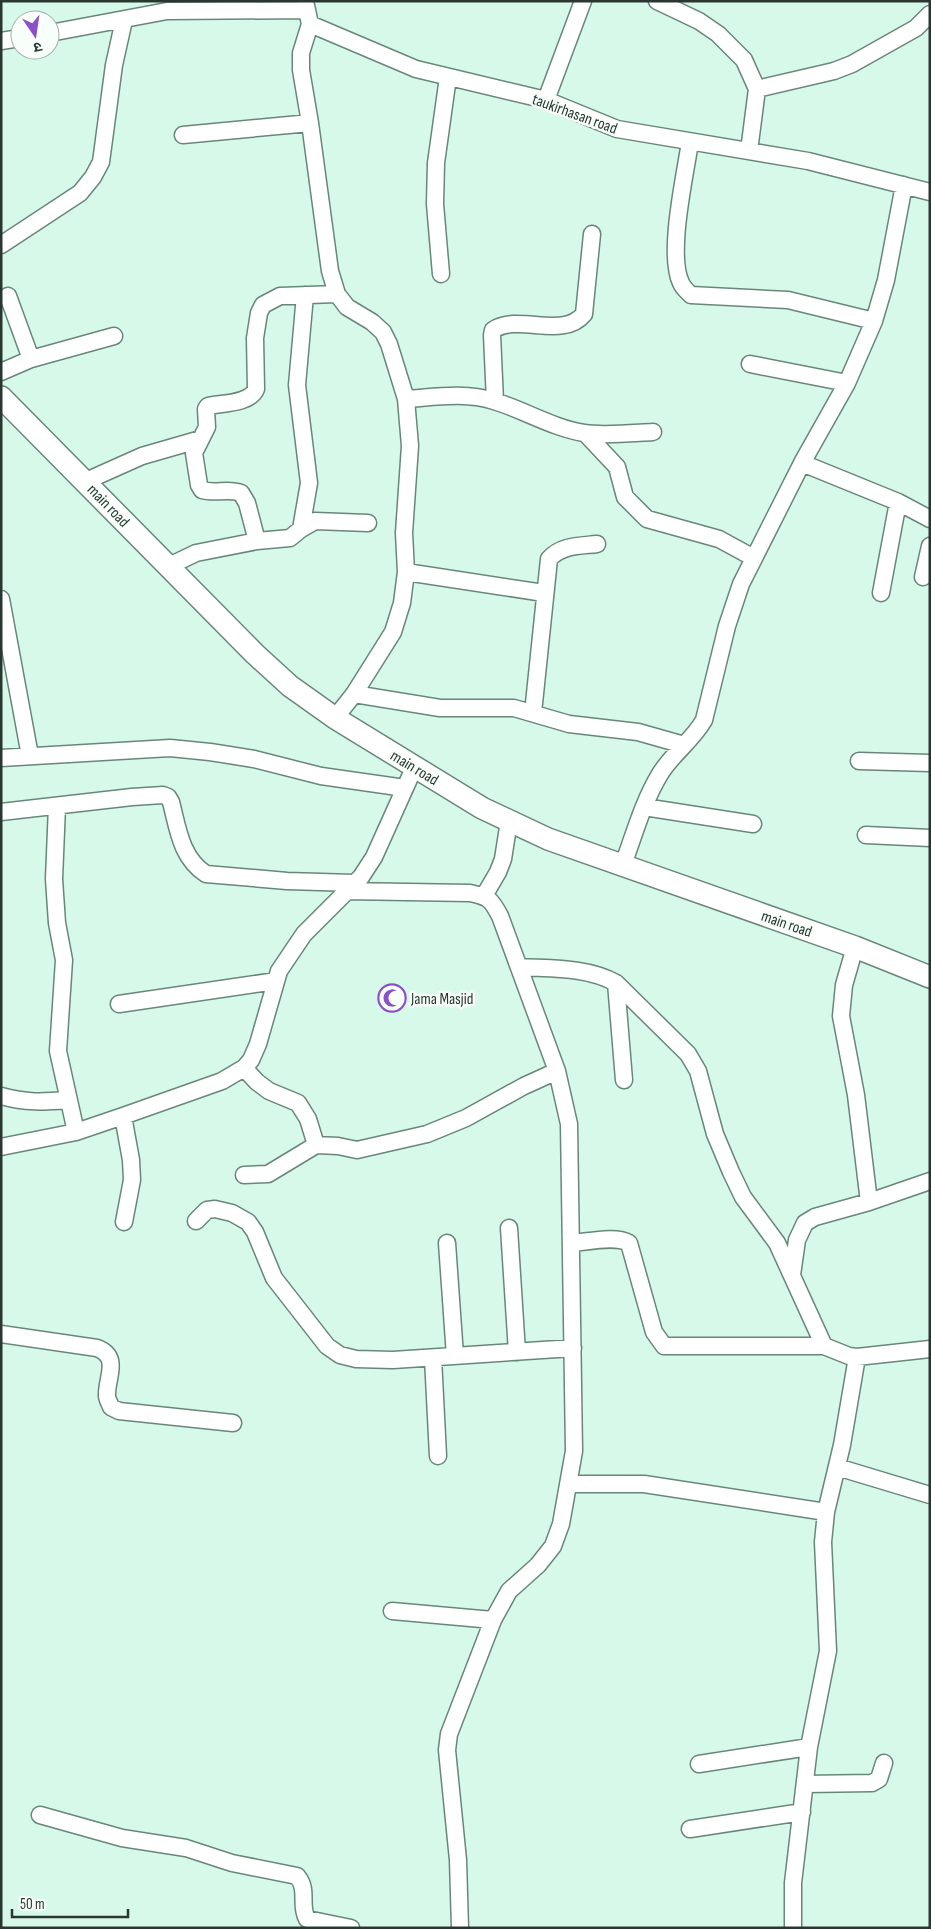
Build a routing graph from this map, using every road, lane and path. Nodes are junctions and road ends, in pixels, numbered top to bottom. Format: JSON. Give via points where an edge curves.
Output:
{"nodes":[{"id":1,"x":583,"y":1,"type":"edge"},
{"id":2,"x":658,"y":1,"type":"edge"},
{"id":3,"x":307,"y":12,"type":"edge"},
{"id":4,"x":930,"y":14,"type":"edge"},
{"id":5,"x":124,"y":20,"type":"junction"},
{"id":6,"x":60,"y":31,"type":"edge"},
{"id":7,"x":448,"y":77,"type":"junction"},
{"id":8,"x":757,"y":89,"type":"junction"},
{"id":9,"x":546,"y":100,"type":"junction"},
{"id":10,"x":310,"y":123,"type":"junction"},
{"id":11,"x":183,"y":136,"type":"dead end"},
{"id":12,"x":690,"y":142,"type":"junction"},
{"id":13,"x":749,"y":151,"type":"junction"},
{"id":14,"x":904,"y":185,"type":"junction"},
{"id":15,"x":930,"y":192,"type":"edge"},
{"id":16,"x":592,"y":234,"type":"dead end"},
{"id":17,"x":1,"y":245,"type":"edge"},
{"id":18,"x":442,"y":274,"type":"dead end"},
{"id":19,"x":337,"y":294,"type":"junction"},
{"id":20,"x":305,"y":295,"type":"junction"},
{"id":21,"x":8,"y":296,"type":"dead end"},
{"id":22,"x":874,"y":321,"type":"junction"},
{"id":23,"x":114,"y":336,"type":"dead end"},
{"id":24,"x":31,"y":359,"type":"junction"},
{"id":25,"x":750,"y":364,"type":"dead end"},
{"id":26,"x":1,"y":372,"type":"edge"},
{"id":27,"x":847,"y":383,"type":"junction"},
{"id":28,"x":1,"y":397,"type":"edge"},
{"id":29,"x":406,"y":399,"type":"junction"},
{"id":30,"x":495,"y":401,"type":"junction"},
{"id":31,"x":653,"y":432,"type":"dead end"},
{"id":32,"x":585,"y":433,"type":"junction"},
{"id":33,"x":201,"y":439,"type":"junction"},
{"id":34,"x":802,"y":463,"type":"junction"},
{"id":35,"x":86,"y":481,"type":"junction"},
{"id":36,"x":898,"y":502,"type":"junction"},
{"id":37,"x":930,"y":519,"type":"edge"},
{"id":38,"x":368,"y":523,"type":"dead end"},
{"id":39,"x":301,"y":529,"type":"junction"},
{"id":40,"x":257,"y":541,"type":"junction"},
{"id":41,"x":597,"y":544,"type":"dead end"},
{"id":42,"x":930,"y":546,"type":"edge"},
{"id":43,"x":754,"y":558,"type":"junction"},
{"id":44,"x":169,"y":566,"type":"junction"},
{"id":45,"x":406,"y":572,"type":"junction"},
{"id":46,"x":923,"y":577,"type":"dead end"},
{"id":47,"x":544,"y":593,"type":"junction"},
{"id":48,"x":881,"y":593,"type":"dead end"},
{"id":49,"x":1,"y":599,"type":"edge"},
{"id":50,"x":354,"y":694,"type":"junction"},
{"id":51,"x":533,"y":713,"type":"junction"},
{"id":52,"x":335,"y":718,"type":"junction"},
{"id":53,"x":684,"y":745,"type":"junction"},
{"id":54,"x":30,"y":756,"type":"junction"},
{"id":55,"x":1,"y":758,"type":"edge"},
{"id":56,"x":859,"y":761,"type":"dead end"},
{"id":57,"x":930,"y":763,"type":"edge"},
{"id":58,"x":414,"y":768,"type":"junction"},
{"id":59,"x":405,"y":788,"type":"junction"},
{"id":60,"x":56,"y":806,"type":"junction"},
{"id":61,"x":644,"y":807,"type":"junction"},
{"id":62,"x":1,"y":812,"type":"edge"},
{"id":63,"x":509,"y":820,"type":"junction"},
{"id":64,"x":753,"y":824,"type":"dead end"},
{"id":65,"x":866,"y":835,"type":"dead end"},
{"id":66,"x":930,"y":838,"type":"edge"},
{"id":67,"x":623,"y":865,"type":"junction"},
{"id":68,"x":349,"y":887,"type":"junction"},
{"id":69,"x":484,"y":896,"type":"junction"},
{"id":70,"x":856,"y":947,"type":"junction"},
{"id":71,"x":520,"y":967,"type":"junction"},
{"id":72,"x":930,"y":977,"type":"edge"},
{"id":73,"x":276,"y":981,"type":"junction"},
{"id":74,"x":616,"y":983,"type":"junction"},
{"id":75,"x":119,"y":1004,"type":"dead end"},
{"id":76,"x":244,"y":1068,"type":"junction"},
{"id":77,"x":557,"y":1071,"type":"junction"},
{"id":78,"x":624,"y":1080,"type":"dead end"},
{"id":79,"x":1,"y":1096,"type":"edge"},
{"id":80,"x":68,"y":1100,"type":"junction"},
{"id":81,"x":124,"y":1116,"type":"junction"},
{"id":82,"x":76,"y":1132,"type":"junction"},
{"id":83,"x":316,"y":1145,"type":"junction"},
{"id":84,"x":1,"y":1147,"type":"edge"},
{"id":85,"x":244,"y":1175,"type":"dead end"},
{"id":86,"x":930,"y":1181,"type":"edge"},
{"id":87,"x":869,"y":1202,"type":"junction"},
{"id":88,"x":196,"y":1221,"type":"dead end"},
{"id":89,"x":124,"y":1222,"type":"dead end"},
{"id":90,"x":509,"y":1228,"type":"dead end"},
{"id":91,"x":447,"y":1243,"type":"dead end"},
{"id":92,"x":572,"y":1243,"type":"junction"},
{"id":93,"x":792,"y":1275,"type":"junction"},
{"id":94,"x":1,"y":1334,"type":"edge"},
{"id":95,"x":824,"y":1346,"type":"junction"},
{"id":96,"x":573,"y":1348,"type":"junction"},
{"id":97,"x":930,"y":1349,"type":"edge"},
{"id":98,"x":517,"y":1352,"type":"junction"},
{"id":99,"x":455,"y":1356,"type":"junction"},
{"id":100,"x":857,"y":1357,"type":"junction"},
{"id":101,"x":433,"y":1358,"type":"junction"},
{"id":102,"x":233,"y":1423,"type":"dead end"},
{"id":103,"x":438,"y":1456,"type":"dead end"},
{"id":104,"x":837,"y":1467,"type":"junction"},
{"id":105,"x":569,"y":1484,"type":"junction"},
{"id":106,"x":930,"y":1495,"type":"edge"},
{"id":107,"x":826,"y":1512,"type":"junction"},
{"id":108,"x":392,"y":1611,"type":"dead end"},
{"id":109,"x":493,"y":1620,"type":"junction"},
{"id":110,"x":809,"y":1747,"type":"junction"},
{"id":111,"x":884,"y":1763,"type":"dead end"},
{"id":112,"x":699,"y":1764,"type":"dead end"},
{"id":113,"x":805,"y":1784,"type":"junction"},
{"id":114,"x":802,"y":1812,"type":"junction"},
{"id":115,"x":40,"y":1815,"type":"dead end"},
{"id":116,"x":690,"y":1829,"type":"dead end"},
{"id":117,"x":351,"y":1928,"type":"edge"},
{"id":118,"x":460,"y":1928,"type":"edge"},
{"id":119,"x":792,"y":1928,"type":"edge"}],
"edges":[{"from":1,"to":9,"type":"street"},
{"from":2,"to":8,"type":"street","via":[[718,34],[744,60]]},
{"from":3,"to":5,"type":"street","via":[[167,11]]},
{"from":3,"to":7,"type":"street","name":"taukirhasan road","via":[[416,69]]},
{"from":3,"to":10,"type":"street","via":[[301,70]]},
{"from":4,"to":8,"type":"street","via":[[916,28],[852,64]]},
{"from":5,"to":6,"type":"street"},
{"from":5,"to":17,"type":"street","via":[[114,65],[101,162],[93,177],[80,193]]},
{"from":7,"to":9,"type":"street","name":"taukirhasan road"},
{"from":7,"to":18,"type":"street","via":[[436,163],[435,204]]},
{"from":8,"to":13,"type":"street"},
{"from":9,"to":12,"type":"street","name":"taukirhasan road","via":[[617,130]]},
{"from":10,"to":11,"type":"street"},
{"from":10,"to":19,"type":"street","via":[[330,271]]},
{"from":12,"to":13,"type":"street","name":"taukirhasan road"},
{"from":12,"to":22,"type":"street","via":[[676,237],[676,266],[682,285],[691,295],[788,300]]},
{"from":13,"to":14,"type":"street","name":"taukirhasan road","via":[[808,161]]},
{"from":14,"to":15,"type":"street","name":"taukirhasan road"},
{"from":14,"to":22,"type":"street","via":[[886,280]]},
{"from":16,"to":30,"type":"street","via":[[584,314],[580,319],[562,326],[504,325],[493,330]]},
{"from":19,"to":20,"type":"street"},
{"from":19,"to":29,"type":"street","via":[[347,307],[383,332]]},
{"from":20,"to":33,"type":"street","via":[[280,296],[263,305],[255,338],[254,394],[246,399],[208,406],[207,427]]},
{"from":20,"to":39,"type":"street","via":[[297,385],[309,483]]},
{"from":21,"to":24,"type":"street"},
{"from":22,"to":27,"type":"street"},
{"from":23,"to":24,"type":"street"},
{"from":24,"to":26,"type":"street"},
{"from":25,"to":27,"type":"street"},
{"from":27,"to":34,"type":"street"},
{"from":28,"to":35,"type":"main road","name":"main road"},
{"from":29,"to":30,"type":"street","via":[[457,395]]},
{"from":29,"to":45,"type":"street","via":[[410,446],[404,533]]},
{"from":30,"to":32,"type":"street"},
{"from":31,"to":32,"type":"street"},
{"from":32,"to":43,"type":"street","via":[[617,467],[625,497],[647,519],[719,539]]},
{"from":33,"to":35,"type":"street","via":[[142,456]]},
{"from":33,"to":40,"type":"street","via":[[194,453],[199,486],[209,492],[241,492]]},
{"from":34,"to":36,"type":"street"},
{"from":34,"to":43,"type":"street"},
{"from":35,"to":44,"type":"main road","name":"main road"},
{"from":36,"to":37,"type":"street"},
{"from":36,"to":48,"type":"street"},
{"from":38,"to":39,"type":"street","via":[[315,522]]},
{"from":39,"to":40,"type":"street","via":[[290,538]]},
{"from":40,"to":44,"type":"street","via":[[196,553]]},
{"from":41,"to":47,"type":"street","via":[[564,548],[554,553],[549,559]]},
{"from":42,"to":46,"type":"street"},
{"from":43,"to":53,"type":"street","via":[[727,626],[704,720]]},
{"from":44,"to":52,"type":"main road","name":"main road","via":[[255,654],[290,686]]},
{"from":45,"to":47,"type":"street"},
{"from":45,"to":50,"type":"street","via":[[402,603],[393,632]]},
{"from":47,"to":51,"type":"street"},
{"from":49,"to":54,"type":"street"},
{"from":50,"to":51,"type":"street","via":[[440,708],[514,708]]},
{"from":50,"to":52,"type":"street"},
{"from":51,"to":53,"type":"street","via":[[569,724],[638,732]]},
{"from":52,"to":58,"type":"main road","name":"main road"},
{"from":53,"to":61,"type":"street","via":[[660,773]]},
{"from":54,"to":55,"type":"street"},
{"from":54,"to":59,"type":"street","via":[[170,748],[254,759],[321,776]]},
{"from":56,"to":57,"type":"street"},
{"from":58,"to":59,"type":"street"},
{"from":58,"to":63,"type":"main road","name":"main road"},
{"from":59,"to":68,"type":"street","via":[[374,857],[361,877]]},
{"from":60,"to":62,"type":"street"},
{"from":60,"to":68,"type":"street","via":[[164,795],[171,802],[182,846],[195,867],[206,874]]},
{"from":60,"to":80,"type":"street","via":[[54,879],[64,960],[58,1051]]},
{"from":61,"to":64,"type":"street"},
{"from":61,"to":67,"type":"street"},
{"from":63,"to":67,"type":"main road","name":"main road","via":[[548,839]]},
{"from":63,"to":69,"type":"street","via":[[503,859]]},
{"from":65,"to":66,"type":"street"},
{"from":67,"to":70,"type":"main road","name":"main road"},
{"from":68,"to":69,"type":"street"},
{"from":68,"to":73,"type":"street","via":[[304,934],[279,971]]},
{"from":69,"to":71,"type":"street","via":[[492,901],[500,916]]},
{"from":70,"to":72,"type":"main road","name":"main road"},
{"from":70,"to":87,"type":"street","via":[[844,985],[841,1016],[856,1094]]},
{"from":71,"to":74,"type":"street","via":[[586,972]]},
{"from":71,"to":77,"type":"street"},
{"from":73,"to":75,"type":"street"},
{"from":73,"to":76,"type":"street","via":[[258,1044]]},
{"from":74,"to":78,"type":"street"},
{"from":74,"to":93,"type":"street","via":[[688,1054],[698,1071],[715,1134],[731,1172],[744,1197],[777,1243]]},
{"from":76,"to":81,"type":"street","via":[[222,1081]]},
{"from":76,"to":83,"type":"street","via":[[269,1091],[298,1103],[308,1119]]},
{"from":77,"to":83,"type":"street","via":[[466,1118],[427,1134],[357,1150]]},
{"from":77,"to":92,"type":"street","via":[[569,1124]]},
{"from":79,"to":80,"type":"street","via":[[36,1102]]},
{"from":80,"to":82,"type":"street"},
{"from":81,"to":82,"type":"street"},
{"from":81,"to":89,"type":"street","via":[[132,1180]]},
{"from":82,"to":84,"type":"street"},
{"from":83,"to":85,"type":"street","via":[[268,1174]]},
{"from":86,"to":87,"type":"street"},
{"from":87,"to":93,"type":"street","via":[[815,1217],[805,1223],[797,1240]]},
{"from":88,"to":101,"type":"street","via":[[207,1210],[215,1208],[248,1222],[274,1278],[327,1346],[340,1355],[356,1359]]},
{"from":90,"to":98,"type":"street"},
{"from":91,"to":99,"type":"street"},
{"from":92,"to":95,"type":"street","via":[[624,1240],[629,1244],[654,1332],[664,1346]]},
{"from":92,"to":96,"type":"street"},
{"from":93,"to":95,"type":"street"},
{"from":94,"to":102,"type":"street","via":[[105,1351],[111,1362],[107,1397],[112,1407],[119,1411]]},
{"from":95,"to":100,"type":"street"},
{"from":96,"to":98,"type":"street"},
{"from":96,"to":105,"type":"street","via":[[574,1451]]},
{"from":97,"to":100,"type":"street"},
{"from":98,"to":99,"type":"street"},
{"from":99,"to":101,"type":"street"},
{"from":100,"to":104,"type":"street"},
{"from":101,"to":103,"type":"street"},
{"from":104,"to":106,"type":"street"},
{"from":104,"to":107,"type":"street"},
{"from":105,"to":107,"type":"street","via":[[644,1484]]},
{"from":105,"to":109,"type":"street","via":[[553,1546],[538,1565],[509,1591]]},
{"from":107,"to":110,"type":"street","via":[[823,1542],[828,1651]]},
{"from":108,"to":109,"type":"street"},
{"from":109,"to":118,"type":"street","via":[[455,1717],[447,1750],[458,1860]]},
{"from":110,"to":112,"type":"street"},
{"from":110,"to":113,"type":"street"},
{"from":111,"to":113,"type":"street","via":[[879,1779],[872,1783]]},
{"from":113,"to":114,"type":"street"},
{"from":114,"to":116,"type":"street"},
{"from":114,"to":119,"type":"street","via":[[793,1883]]},
{"from":115,"to":117,"type":"street","via":[[122,1838],[186,1848],[232,1863],[297,1876],[304,1884],[303,1912],[307,1919]]}]}
